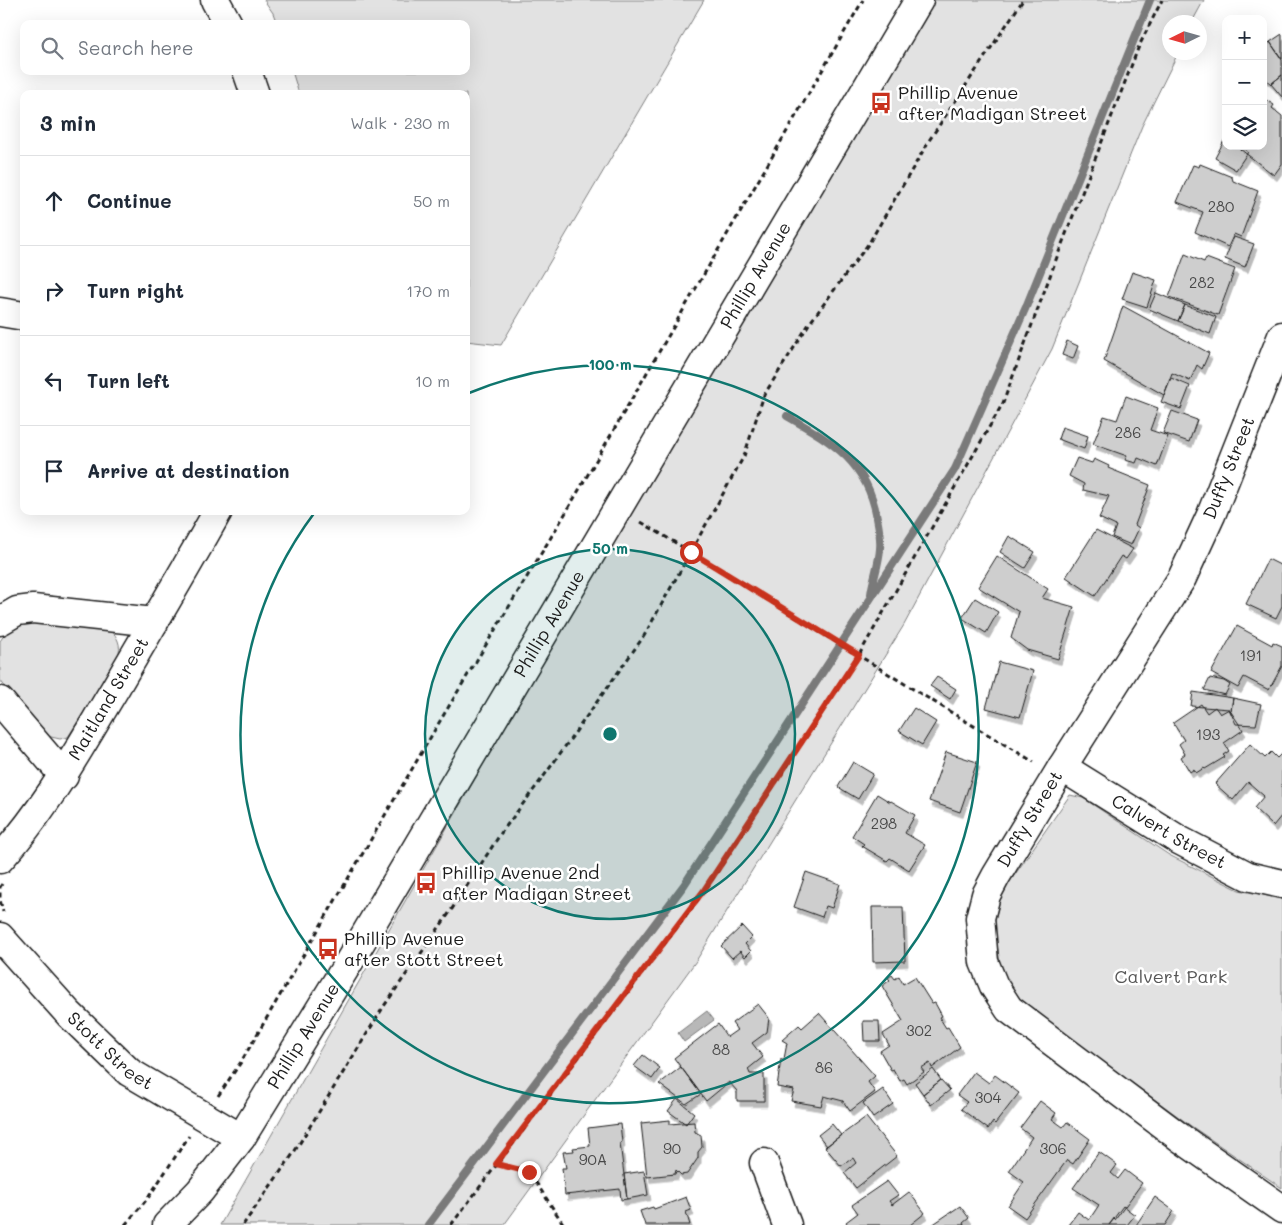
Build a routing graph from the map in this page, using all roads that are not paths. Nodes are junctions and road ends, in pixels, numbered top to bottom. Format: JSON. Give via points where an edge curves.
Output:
{"nodes":[{"id":1,"x":215,"y":0,"type":"edge"},
{"id":2,"x":919,"y":0,"type":"edge"},
{"id":3,"x":226,"y":20,"type":"edge"},
{"id":4,"x":248,"y":75,"type":"edge"},
{"id":5,"x":254,"y":90,"type":"edge"},
{"id":6,"x":0,"y":312,"type":"edge"},
{"id":7,"x":20,"y":315,"type":"edge"},
{"id":8,"x":1282,"y":336,"type":"edge"},
{"id":9,"x":216,"y":515,"type":"edge"},
{"id":10,"x":0,"y":621,"type":"edge"},
{"id":11,"x":154,"y":622,"type":"junction"},
{"id":12,"x":0,"y":701,"type":"edge"},
{"id":13,"x":1051,"y":767,"type":"junction"},
{"id":14,"x":64,"y":776,"type":"junction"},
{"id":15,"x":0,"y":859,"type":"edge"},
{"id":16,"x":1282,"y":884,"type":"edge"},
{"id":17,"x":0,"y":937,"type":"edge"},
{"id":18,"x":241,"y":1138,"type":"junction"},
{"id":19,"x":764,"y":1163,"type":"dead end"},
{"id":20,"x":200,"y":1191,"type":"junction"},
{"id":21,"x":1282,"y":1210,"type":"edge"},
{"id":22,"x":167,"y":1225,"type":"edge"},
{"id":23,"x":184,"y":1225,"type":"edge"},
{"id":24,"x":787,"y":1225,"type":"edge"}],
"edges":[{"from":1,"to":3,"type":"street"},
{"from":2,"to":18,"type":"street","name":"Phillip Avenue","via":[[349,962]]},
{"from":4,"to":5,"type":"street"},
{"from":6,"to":7,"type":"street"},
{"from":8,"to":13,"type":"street","name":"Duffy Street","via":[[1211,515],[1182,578]]},
{"from":9,"to":11,"type":"street","name":"Maitland Street"},
{"from":10,"to":11,"type":"street","name":"Maitland Street","via":[[17,611],[33,609]]},
{"from":11,"to":14,"type":"street","name":"Maitland Street"},
{"from":12,"to":14,"type":"street","name":"Maitland Street"},
{"from":13,"to":16,"type":"street","name":"Calvert Street","via":[[1248,876]]},
{"from":13,"to":21,"type":"street","name":"Duffy Street","via":[[986,895],[980,918],[984,962],[994,986],[1009,1009]]},
{"from":14,"to":15,"type":"street","name":"Maitland Street","via":[[24,833]]},
{"from":17,"to":18,"type":"street","name":"Stott Street","via":[[69,1014],[128,1072]]},
{"from":18,"to":20,"type":"street","name":"Phillip Avenue"},
{"from":19,"to":24,"type":"street"},
{"from":20,"to":22,"type":"street","name":"Phillip Avenue"},
{"from":20,"to":23,"type":"street","name":"Phillip Avenue"}]}
